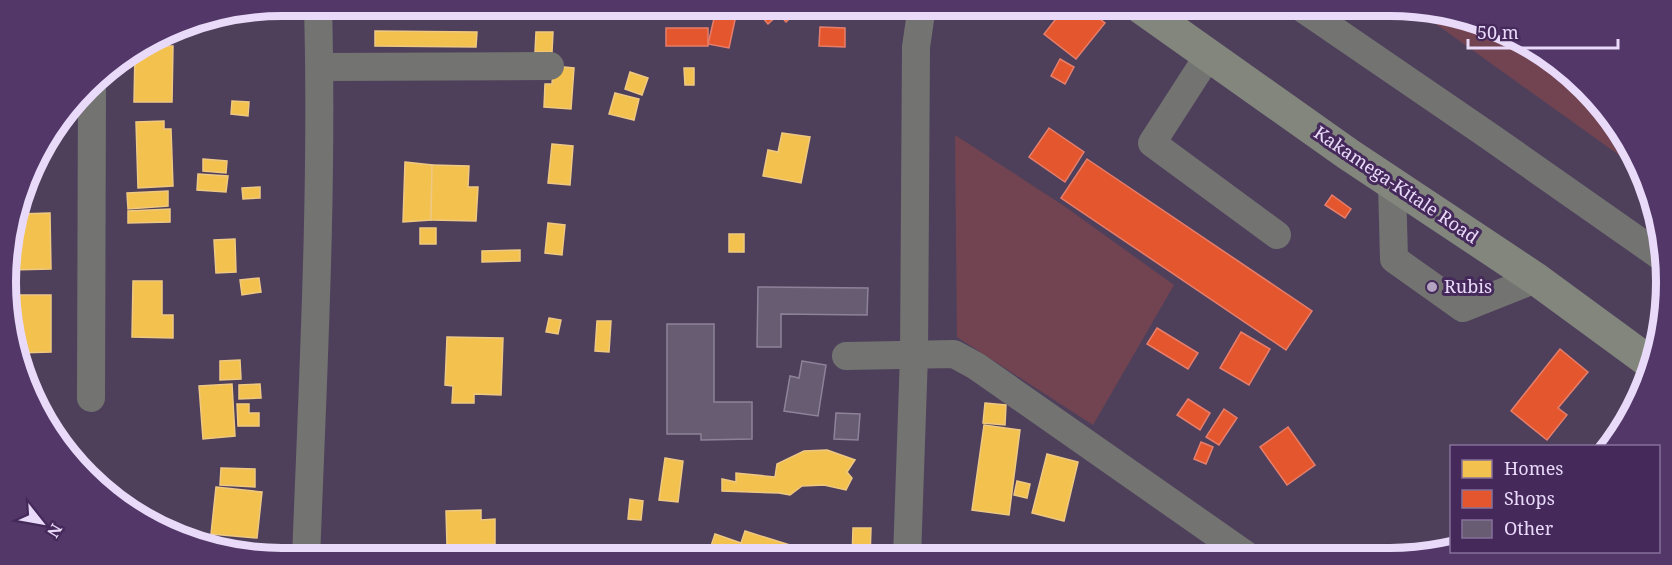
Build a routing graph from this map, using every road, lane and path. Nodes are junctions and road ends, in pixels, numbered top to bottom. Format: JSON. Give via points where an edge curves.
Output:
{"nodes":[{"id":1,"x":318,"y":16,"type":"edge"},
{"id":2,"x":920,"y":16,"type":"edge"},
{"id":3,"x":1153,"y":16,"type":"edge"},
{"id":4,"x":1313,"y":16,"type":"edge"},
{"id":5,"x":1208,"y":56,"type":"junction"},
{"id":6,"x":550,"y":66,"type":"dead end"},
{"id":7,"x":320,"y":67,"type":"junction"},
{"id":8,"x":92,"y":96,"type":"edge"},
{"id":9,"x":1392,"y":183,"type":"junction"},
{"id":10,"x":1277,"y":235,"type":"dead end"},
{"id":11,"x":1653,"y":251,"type":"edge"},
{"id":12,"x":1536,"y":279,"type":"junction"},
{"id":13,"x":915,"y":355,"type":"junction"},
{"id":14,"x":846,"y":356,"type":"dead end"},
{"id":15,"x":1644,"y":358,"type":"edge"},
{"id":16,"x":91,"y":398,"type":"dead end"},
{"id":17,"x":306,"y":548,"type":"edge"},
{"id":18,"x":907,"y":548,"type":"edge"},
{"id":19,"x":1236,"y":548,"type":"edge"}],
"edges":[{"from":1,"to":7,"type":"street"},
{"from":2,"to":13,"type":"street","via":[[916,46]]},
{"from":3,"to":5,"type":"highway","name":"Kakamega-Kitale Road"},
{"from":4,"to":11,"type":"street"},
{"from":5,"to":9,"type":"highway","name":"Kakamega-Kitale Road"},
{"from":5,"to":10,"type":"street","via":[[1152,143]]},
{"from":6,"to":7,"type":"street"},
{"from":7,"to":17,"type":"street"},
{"from":8,"to":16,"type":"street"},
{"from":9,"to":12,"type":"highway","name":"Kakamega-Kitale Road"},
{"from":9,"to":12,"type":"street","via":[[1394,259],[1463,308]]},
{"from":12,"to":15,"type":"highway","name":"Kakamega-Kitale Road"},
{"from":13,"to":14,"type":"street"},
{"from":13,"to":18,"type":"street"},
{"from":13,"to":19,"type":"street","via":[[954,354],[976,366]]}]}
